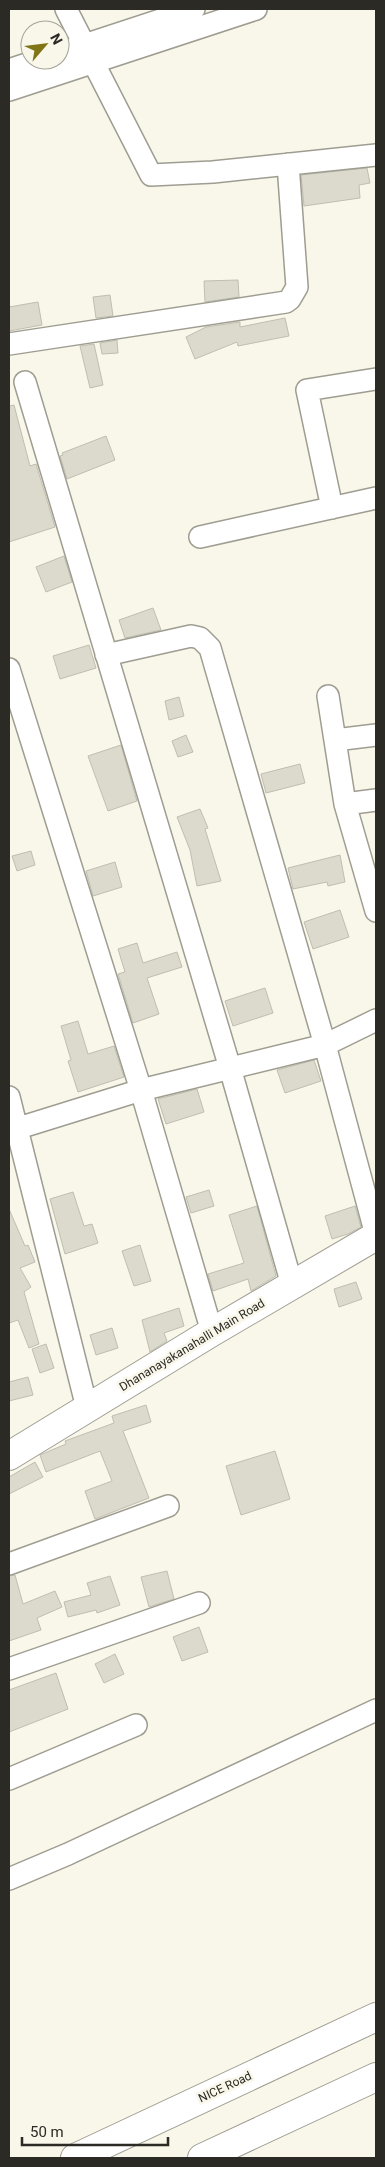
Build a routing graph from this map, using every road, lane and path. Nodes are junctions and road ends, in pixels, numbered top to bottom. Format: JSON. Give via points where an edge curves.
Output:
{"nodes":[{"id":1,"x":66,"y":9,"type":"edge"},
{"id":2,"x":194,"y":9,"type":"edge"},
{"id":3,"x":256,"y":9,"type":"edge"},
{"id":4,"x":70,"y":53,"type":"edge"},
{"id":5,"x":88,"y":54,"type":"junction"},
{"id":6,"x":9,"y":90,"type":"edge"},
{"id":7,"x":376,"y":154,"type":"edge"},
{"id":8,"x":288,"y":164,"type":"junction"},
{"id":9,"x":9,"y":344,"type":"edge"},
{"id":10,"x":376,"y":379,"type":"edge"},
{"id":11,"x":25,"y":382,"type":"dead end"},
{"id":12,"x":376,"y":498,"type":"edge"},
{"id":13,"x":332,"y":508,"type":"junction"},
{"id":14,"x":200,"y":537,"type":"dead end"},
{"id":15,"x":106,"y":655,"type":"junction"},
{"id":16,"x":9,"y":669,"type":"edge"},
{"id":17,"x":328,"y":696,"type":"dead end"},
{"id":18,"x":376,"y":735,"type":"edge"},
{"id":19,"x":335,"y":740,"type":"junction"},
{"id":20,"x":376,"y":800,"type":"edge"},
{"id":21,"x":345,"y":804,"type":"junction"},
{"id":22,"x":376,"y":911,"type":"edge"},
{"id":23,"x":376,"y":1020,"type":"edge"},
{"id":24,"x":324,"y":1045,"type":"junction"},
{"id":25,"x":230,"y":1068,"type":"junction"},
{"id":26,"x":140,"y":1090,"type":"junction"},
{"id":27,"x":9,"y":1097,"type":"edge"},
{"id":28,"x":13,"y":1130,"type":"edge"},
{"id":29,"x":376,"y":1236,"type":"edge"},
{"id":30,"x":292,"y":1285,"type":"junction"},
{"id":31,"x":212,"y":1332,"type":"junction"},
{"id":32,"x":87,"y":1408,"type":"junction"},
{"id":33,"x":9,"y":1456,"type":"edge"},
{"id":34,"x":168,"y":1506,"type":"dead end"},
{"id":35,"x":9,"y":1564,"type":"edge"},
{"id":36,"x":199,"y":1603,"type":"dead end"},
{"id":37,"x":9,"y":1670,"type":"edge"},
{"id":38,"x":376,"y":1710,"type":"edge"},
{"id":39,"x":136,"y":1725,"type":"dead end"},
{"id":40,"x":9,"y":1779,"type":"edge"},
{"id":41,"x":9,"y":1879,"type":"edge"},
{"id":42,"x":376,"y":2017,"type":"edge"},
{"id":43,"x":376,"y":2077,"type":"edge"},
{"id":44,"x":75,"y":2158,"type":"edge"},
{"id":45,"x":202,"y":2158,"type":"edge"}],
"edges":[{"from":1,"to":5,"type":"street"},
{"from":2,"to":5,"type":"street"},
{"from":3,"to":5,"type":"street"},
{"from":4,"to":5,"type":"street"},
{"from":5,"to":6,"type":"street"},
{"from":5,"to":8,"type":"street","via":[[151,176]]},
{"from":7,"to":8,"type":"street"},
{"from":8,"to":9,"type":"street","via":[[297,287],[286,302]]},
{"from":10,"to":13,"type":"street","via":[[307,390]]},
{"from":11,"to":15,"type":"street"},
{"from":12,"to":13,"type":"street"},
{"from":13,"to":14,"type":"street"},
{"from":15,"to":24,"type":"street","via":[[191,636],[200,638],[210,648]]},
{"from":15,"to":25,"type":"street"},
{"from":16,"to":26,"type":"street"},
{"from":17,"to":19,"type":"street"},
{"from":18,"to":19,"type":"street"},
{"from":19,"to":21,"type":"street"},
{"from":20,"to":21,"type":"street"},
{"from":21,"to":22,"type":"street"},
{"from":23,"to":24,"type":"street"},
{"from":24,"to":25,"type":"street"},
{"from":24,"to":29,"type":"street"},
{"from":25,"to":26,"type":"street"},
{"from":25,"to":30,"type":"street"},
{"from":26,"to":28,"type":"street"},
{"from":26,"to":31,"type":"street"},
{"from":27,"to":28,"type":"street"},
{"from":28,"to":32,"type":"street"},
{"from":29,"to":30,"type":"main road","name":"Dhananayakanahalli Main Road"},
{"from":30,"to":31,"type":"main road","name":"Dhananayakanahalli Main Road"},
{"from":31,"to":32,"type":"main road","name":"Dhananayakanahalli Main Road"},
{"from":32,"to":33,"type":"main road","name":"Dhananayakanahalli Main Road"},
{"from":34,"to":35,"type":"street"},
{"from":36,"to":37,"type":"street"},
{"from":38,"to":41,"type":"street"},
{"from":39,"to":40,"type":"street"},
{"from":42,"to":44,"type":"main road","name":"NICE Road"},
{"from":43,"to":45,"type":"main road"}]}
